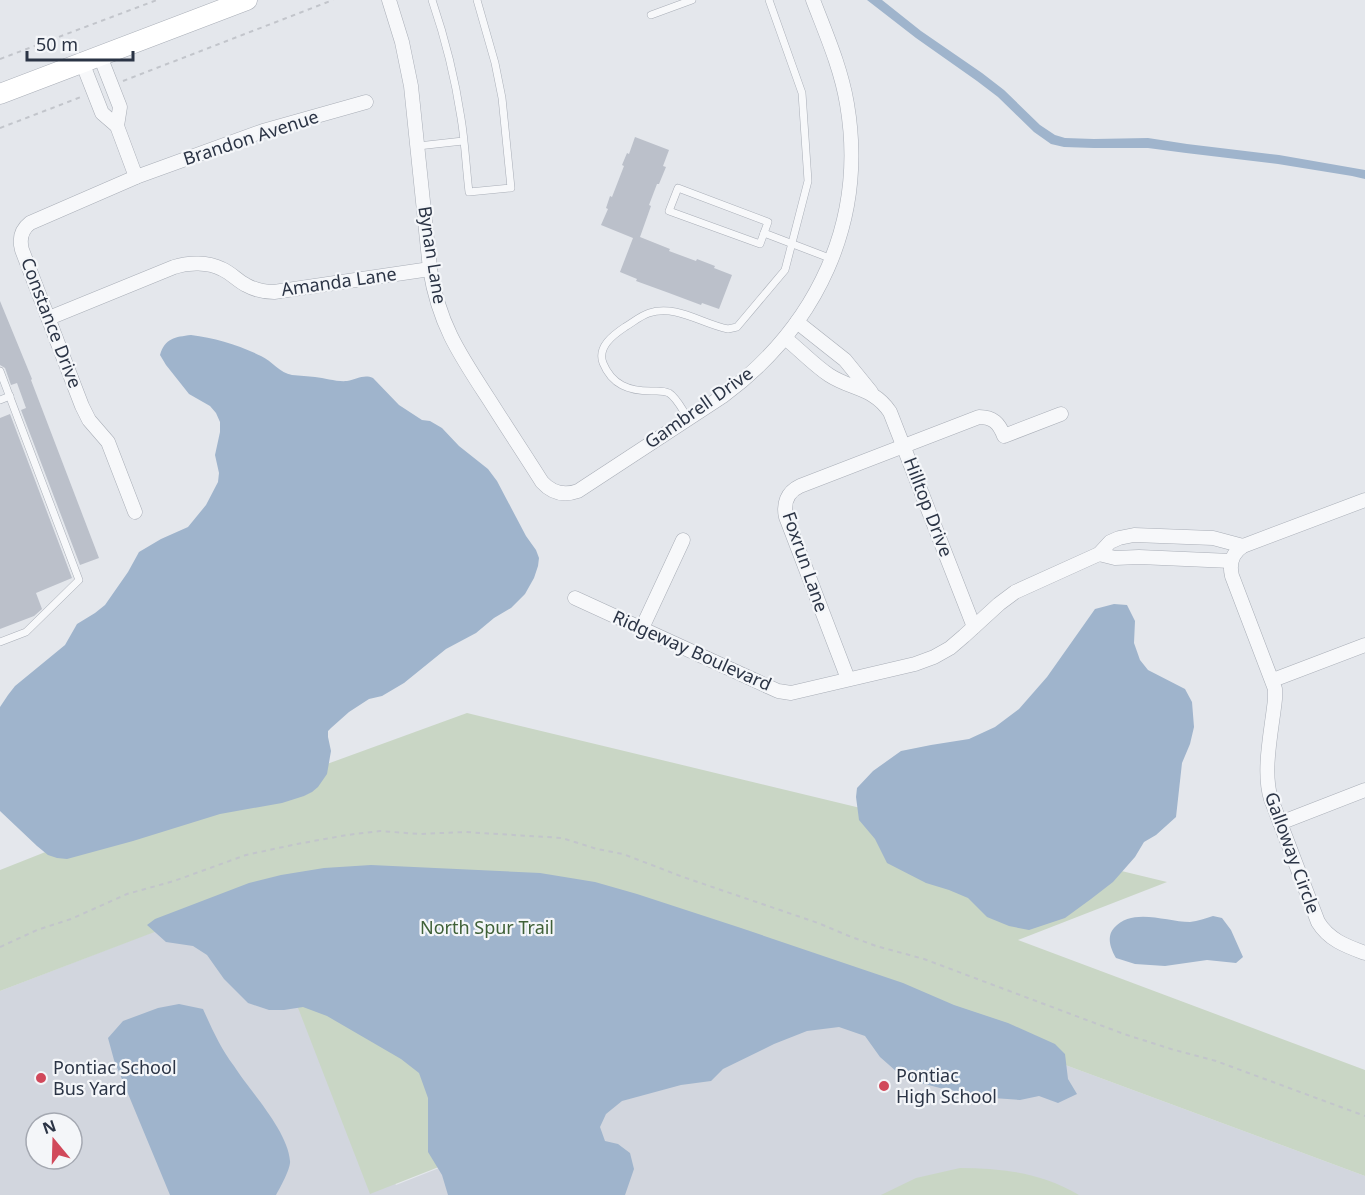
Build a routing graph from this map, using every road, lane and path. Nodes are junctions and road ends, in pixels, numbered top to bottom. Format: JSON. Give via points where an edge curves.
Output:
{"nodes":[{"id":1,"x":157,"y":0,"type":"edge"},
{"id":2,"x":247,"y":0,"type":"edge"},
{"id":3,"x":333,"y":0,"type":"edge"},
{"id":4,"x":389,"y":0,"type":"edge"},
{"id":5,"x":432,"y":0,"type":"edge"},
{"id":6,"x":477,"y":0,"type":"edge"},
{"id":7,"x":692,"y":0,"type":"edge"},
{"id":8,"x":768,"y":0,"type":"edge"},
{"id":9,"x":813,"y":0,"type":"edge"},
{"id":10,"x":651,"y":15,"type":"dead end"},
{"id":11,"x":0,"y":59,"type":"edge"},
{"id":12,"x":92,"y":59,"type":"junction"},
{"id":13,"x":112,"y":85,"type":"junction"},
{"id":14,"x":94,"y":92,"type":"junction"},
{"id":15,"x":0,"y":94,"type":"edge"},
{"id":16,"x":366,"y":102,"type":"dead end"},
{"id":17,"x":117,"y":126,"type":"junction"},
{"id":18,"x":0,"y":128,"type":"edge"},
{"id":19,"x":464,"y":141,"type":"junction"},
{"id":20,"x":418,"y":146,"type":"junction"},
{"id":21,"x":136,"y":177,"type":"junction"},
{"id":22,"x":764,"y":233,"type":"junction"},
{"id":23,"x":792,"y":244,"type":"junction"},
{"id":24,"x":832,"y":259,"type":"junction"},
{"id":25,"x":430,"y":269,"type":"junction"},
{"id":26,"x":49,"y":318,"type":"junction"},
{"id":27,"x":797,"y":322,"type":"junction"},
{"id":28,"x":785,"y":338,"type":"junction"},
{"id":29,"x":0,"y":371,"type":"edge"},
{"id":30,"x":872,"y":393,"type":"junction"},
{"id":31,"x":10,"y":396,"type":"junction"},
{"id":32,"x":0,"y":400,"type":"edge"},
{"id":33,"x":1061,"y":414,"type":"dead end"},
{"id":34,"x":688,"y":418,"type":"junction"},
{"id":35,"x":904,"y":446,"type":"junction"},
{"id":36,"x":578,"y":491,"type":"joint"},
{"id":37,"x":1365,"y":500,"type":"edge"},
{"id":38,"x":135,"y":512,"type":"dead end"},
{"id":39,"x":682,"y":540,"type":"dead end"},
{"id":40,"x":1243,"y":546,"type":"junction"},
{"id":41,"x":1099,"y":554,"type":"junction"},
{"id":42,"x":1232,"y":561,"type":"junction"},
{"id":43,"x":576,"y":598,"type":"dead end"},
{"id":44,"x":974,"y":627,"type":"junction"},
{"id":45,"x":642,"y":628,"type":"junction"},
{"id":46,"x":0,"y":642,"type":"edge"},
{"id":47,"x":1365,"y":645,"type":"edge"},
{"id":48,"x":848,"y":679,"type":"junction"},
{"id":49,"x":1272,"y":680,"type":"junction"},
{"id":50,"x":1365,"y":790,"type":"edge"},
{"id":51,"x":1280,"y":823,"type":"junction"},
{"id":52,"x":0,"y":947,"type":"edge"},
{"id":53,"x":1365,"y":954,"type":"edge"},
{"id":54,"x":1365,"y":1116,"type":"edge"}],
"edges":[{"from":1,"to":11,"type":"path"},
{"from":2,"to":12,"type":"main road"},
{"from":3,"to":13,"type":"path"},
{"from":4,"to":20,"type":"street","name":"Bynan Lane","via":[[409,71]]},
{"from":5,"to":19,"type":"lane","via":[[454,78]]},
{"from":6,"to":19,"type":"lane","via":[[502,98],[512,188],[469,192]]},
{"from":7,"to":10,"type":"lane"},
{"from":8,"to":23,"type":"lane","via":[[802,93],[808,181]]},
{"from":9,"to":24,"type":"street","name":"Gambrell Drive","via":[[840,74],[851,133],[848,197]]},
{"from":12,"to":13,"type":"street"},
{"from":12,"to":14,"type":"street"},
{"from":12,"to":15,"type":"main road"},
{"from":13,"to":17,"type":"street","via":[[120,107]]},
{"from":14,"to":17,"type":"street","via":[[102,113]]},
{"from":14,"to":18,"type":"path"},
{"from":16,"to":21,"type":"street","name":"Brandon Avenue","via":[[263,131]]},
{"from":17,"to":21,"type":"street"},
{"from":19,"to":20,"type":"lane"},
{"from":20,"to":25,"type":"street","name":"Bynan Lane"},
{"from":21,"to":26,"type":"street","name":"Constance Drive","via":[[25,228],[21,246]]},
{"from":22,"to":22,"type":"lane","via":[[768,222],[678,188],[669,211],[760,244]]},
{"from":22,"to":23,"type":"lane"},
{"from":23,"to":24,"type":"lane"},
{"from":23,"to":34,"type":"lane","via":[[785,270],[737,327],[728,329],[675,312],[657,311],[640,317],[612,336],[604,347],[603,364],[616,383],[634,390],[669,393]]},
{"from":24,"to":27,"type":"street","name":"Gambrell Drive"},
{"from":25,"to":26,"type":"street","name":"Amanda Lane","via":[[274,292],[246,286],[215,266],[188,264]]},
{"from":25,"to":36,"type":"street","name":"Bynan Lane","via":[[438,306],[453,343],[542,482],[560,493]]},
{"from":26,"to":38,"type":"street","name":"Constance Drive","via":[[82,406],[108,442]]},
{"from":27,"to":28,"type":"street","name":"Gambrell Drive"},
{"from":27,"to":30,"type":"street","name":"Hilltop Drive","via":[[845,360]]},
{"from":28,"to":30,"type":"street","name":"Hilltop Drive","via":[[826,373]]},
{"from":28,"to":34,"type":"street","name":"Gambrell Drive","via":[[749,375]]},
{"from":29,"to":31,"type":"lane"},
{"from":30,"to":35,"type":"street","name":"Hilltop Drive","via":[[890,411]]},
{"from":31,"to":32,"type":"lane"},
{"from":31,"to":46,"type":"lane","via":[[79,580],[26,632]]},
{"from":33,"to":35,"type":"street","via":[[1004,436],[992,419],[979,417]]},
{"from":34,"to":36,"type":"street","name":"Gambrell Drive"},
{"from":35,"to":44,"type":"street","name":"Hilltop Drive"},
{"from":35,"to":48,"type":"street","name":"Foxrun Lane","via":[[795,488],[785,503],[786,517]]},
{"from":37,"to":40,"type":"street"},
{"from":39,"to":45,"type":"street"},
{"from":40,"to":41,"type":"street","name":"Ridgeway Boulevard","via":[[1213,538],[1128,536],[1110,542]]},
{"from":40,"to":42,"type":"street"},
{"from":41,"to":42,"type":"street","via":[[1115,558]]},
{"from":41,"to":44,"type":"street","name":"Ridgeway Boulevard","via":[[1014,592]]},
{"from":42,"to":49,"type":"street","name":"Galloway Circle","via":[[1232,576]]},
{"from":43,"to":45,"type":"street","name":"Ridgeway Boulevard"},
{"from":44,"to":48,"type":"street","name":"Ridgeway Boulevard","via":[[950,648],[928,659]]},
{"from":45,"to":48,"type":"street","name":"Ridgeway Boulevard","via":[[782,692],[795,693]]},
{"from":47,"to":49,"type":"street"},
{"from":49,"to":51,"type":"street","name":"Galloway Circle","via":[[1275,699],[1267,779]]},
{"from":50,"to":51,"type":"street"},
{"from":51,"to":53,"type":"street","name":"Galloway Circle","via":[[1320,926],[1338,942]]},
{"from":52,"to":54,"type":"path","via":[[127,894],[267,850],[380,831],[552,837],[632,857]]}]}
